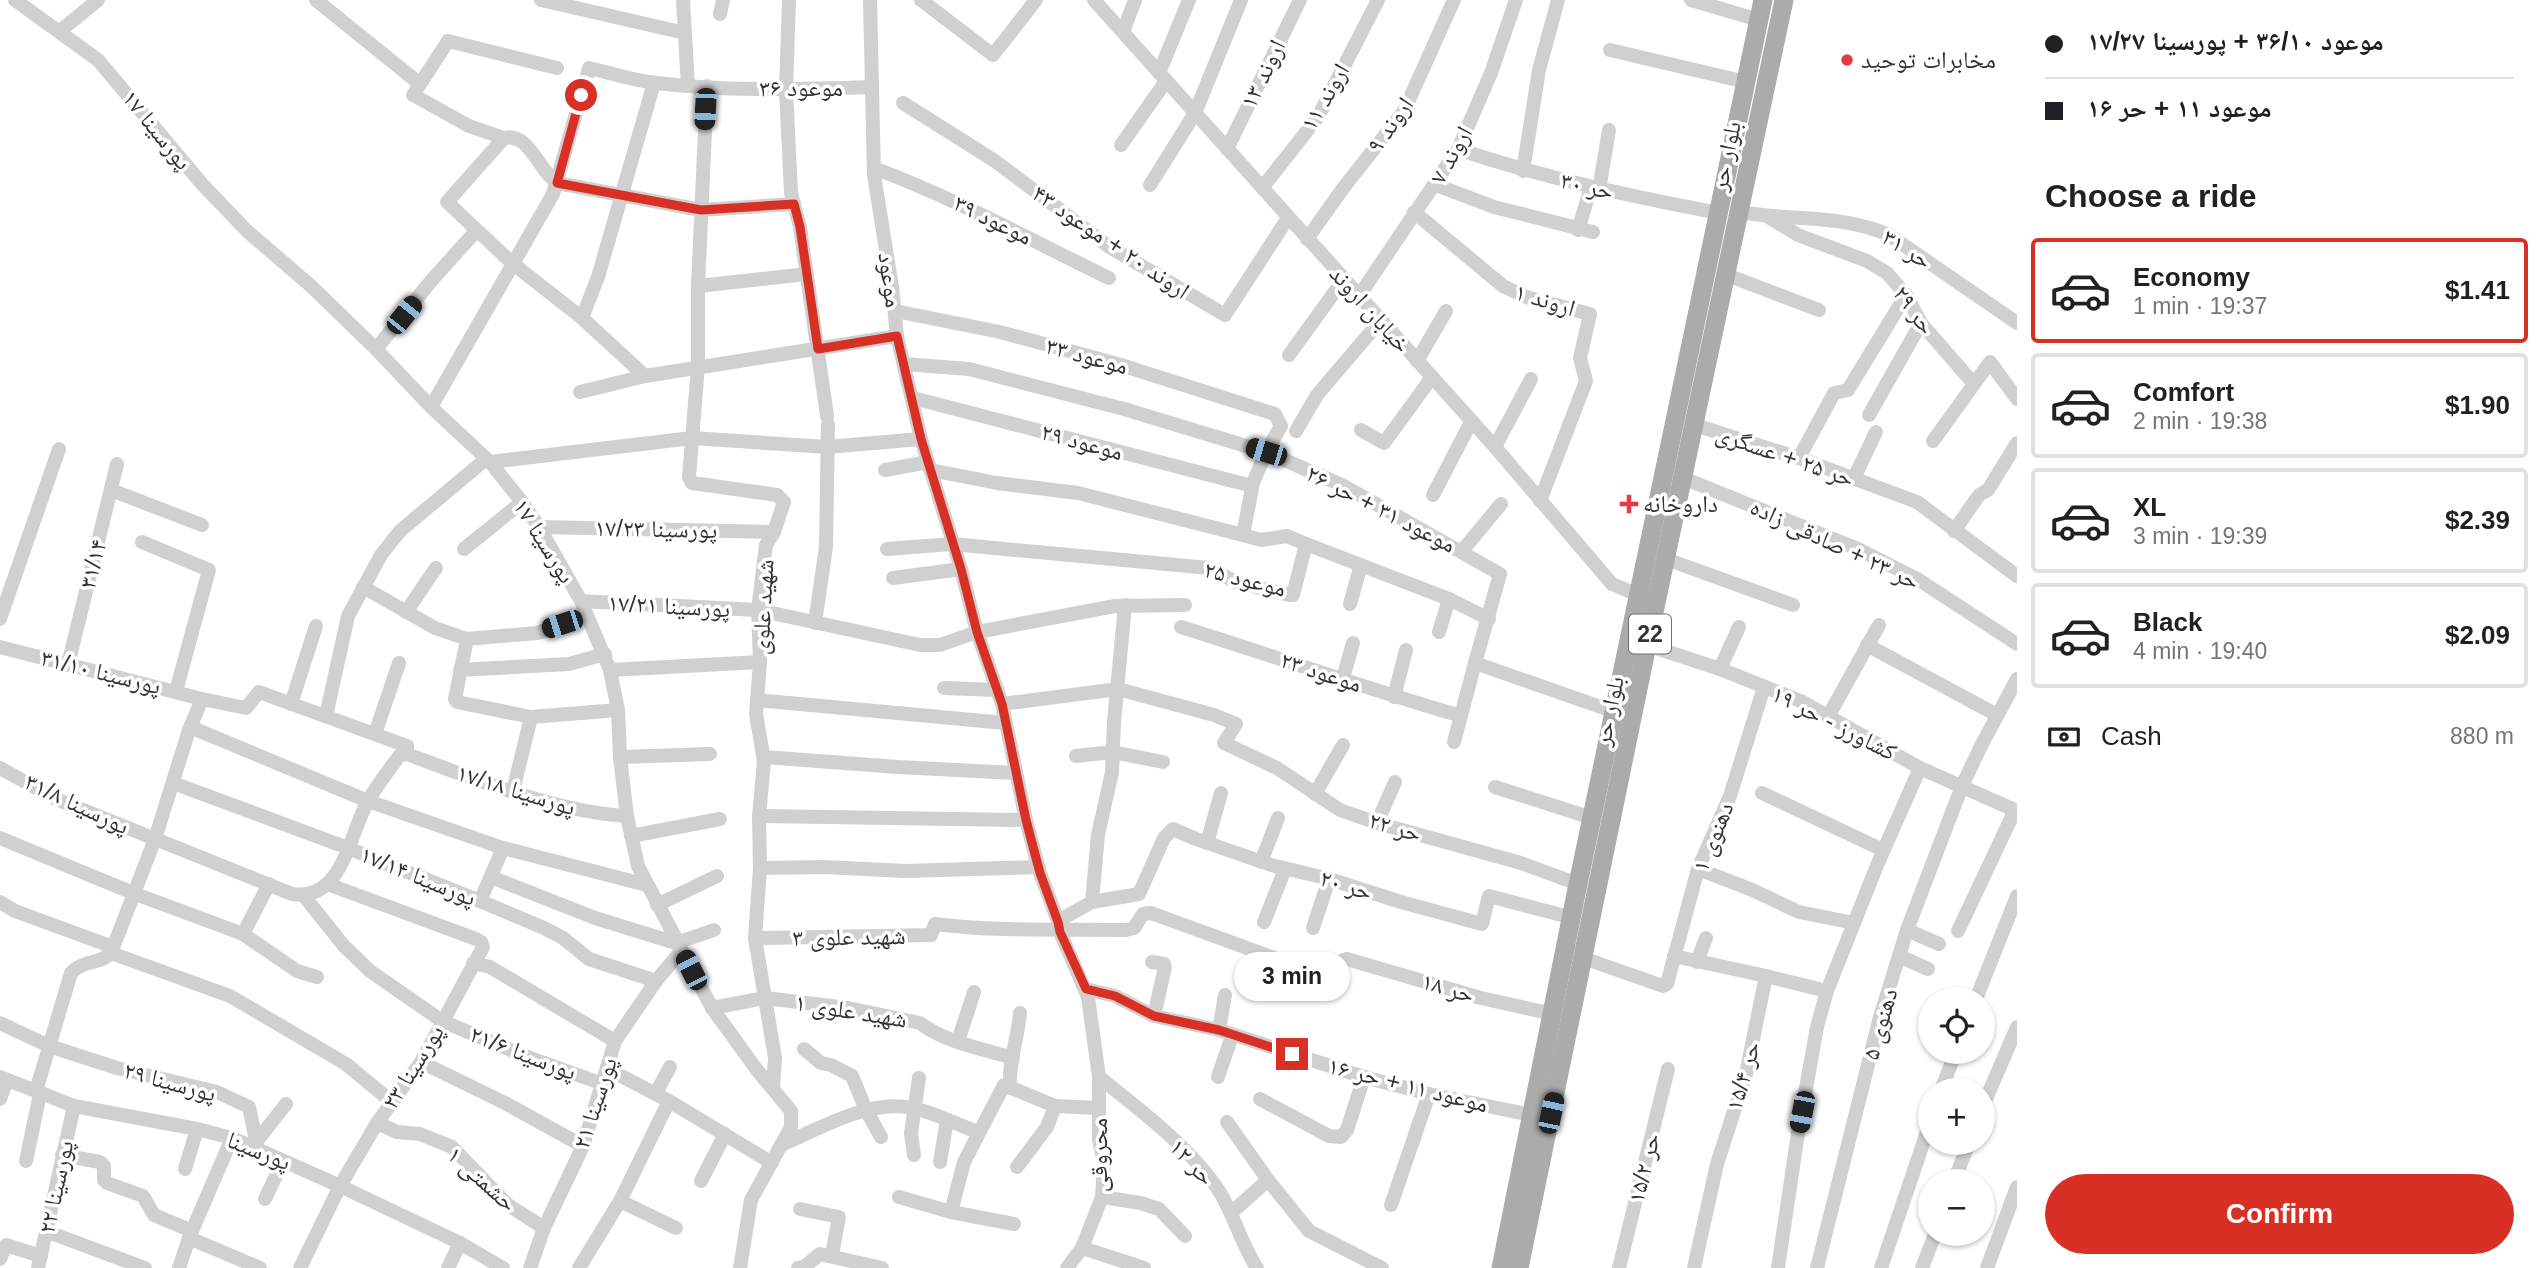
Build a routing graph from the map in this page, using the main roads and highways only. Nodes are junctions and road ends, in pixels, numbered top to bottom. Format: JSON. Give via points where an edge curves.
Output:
{"nodes":[{"id":1,"x":1763,"y":0,"type":"edge"},
{"id":2,"x":1784,"y":0,"type":"edge"},
{"id":3,"x":1648,"y":598,"type":"junction"},
{"id":4,"x":1501,"y":1268,"type":"edge"},
{"id":5,"x":1519,"y":1268,"type":"edge"}],
"edges":[{"from":1,"to":3,"type":"main road","name":"بلوار حر","number":"22"},
{"from":2,"to":3,"type":"main road","name":"بلوار حر","number":"22","via":[[1666,559]]},
{"from":3,"to":4,"type":"main road","name":"بلوار حر","number":"22","via":[[1615,712]]},
{"from":3,"to":5,"type":"main road","name":"بلوار حر","number":"22","via":[[1647,645]]}]}
